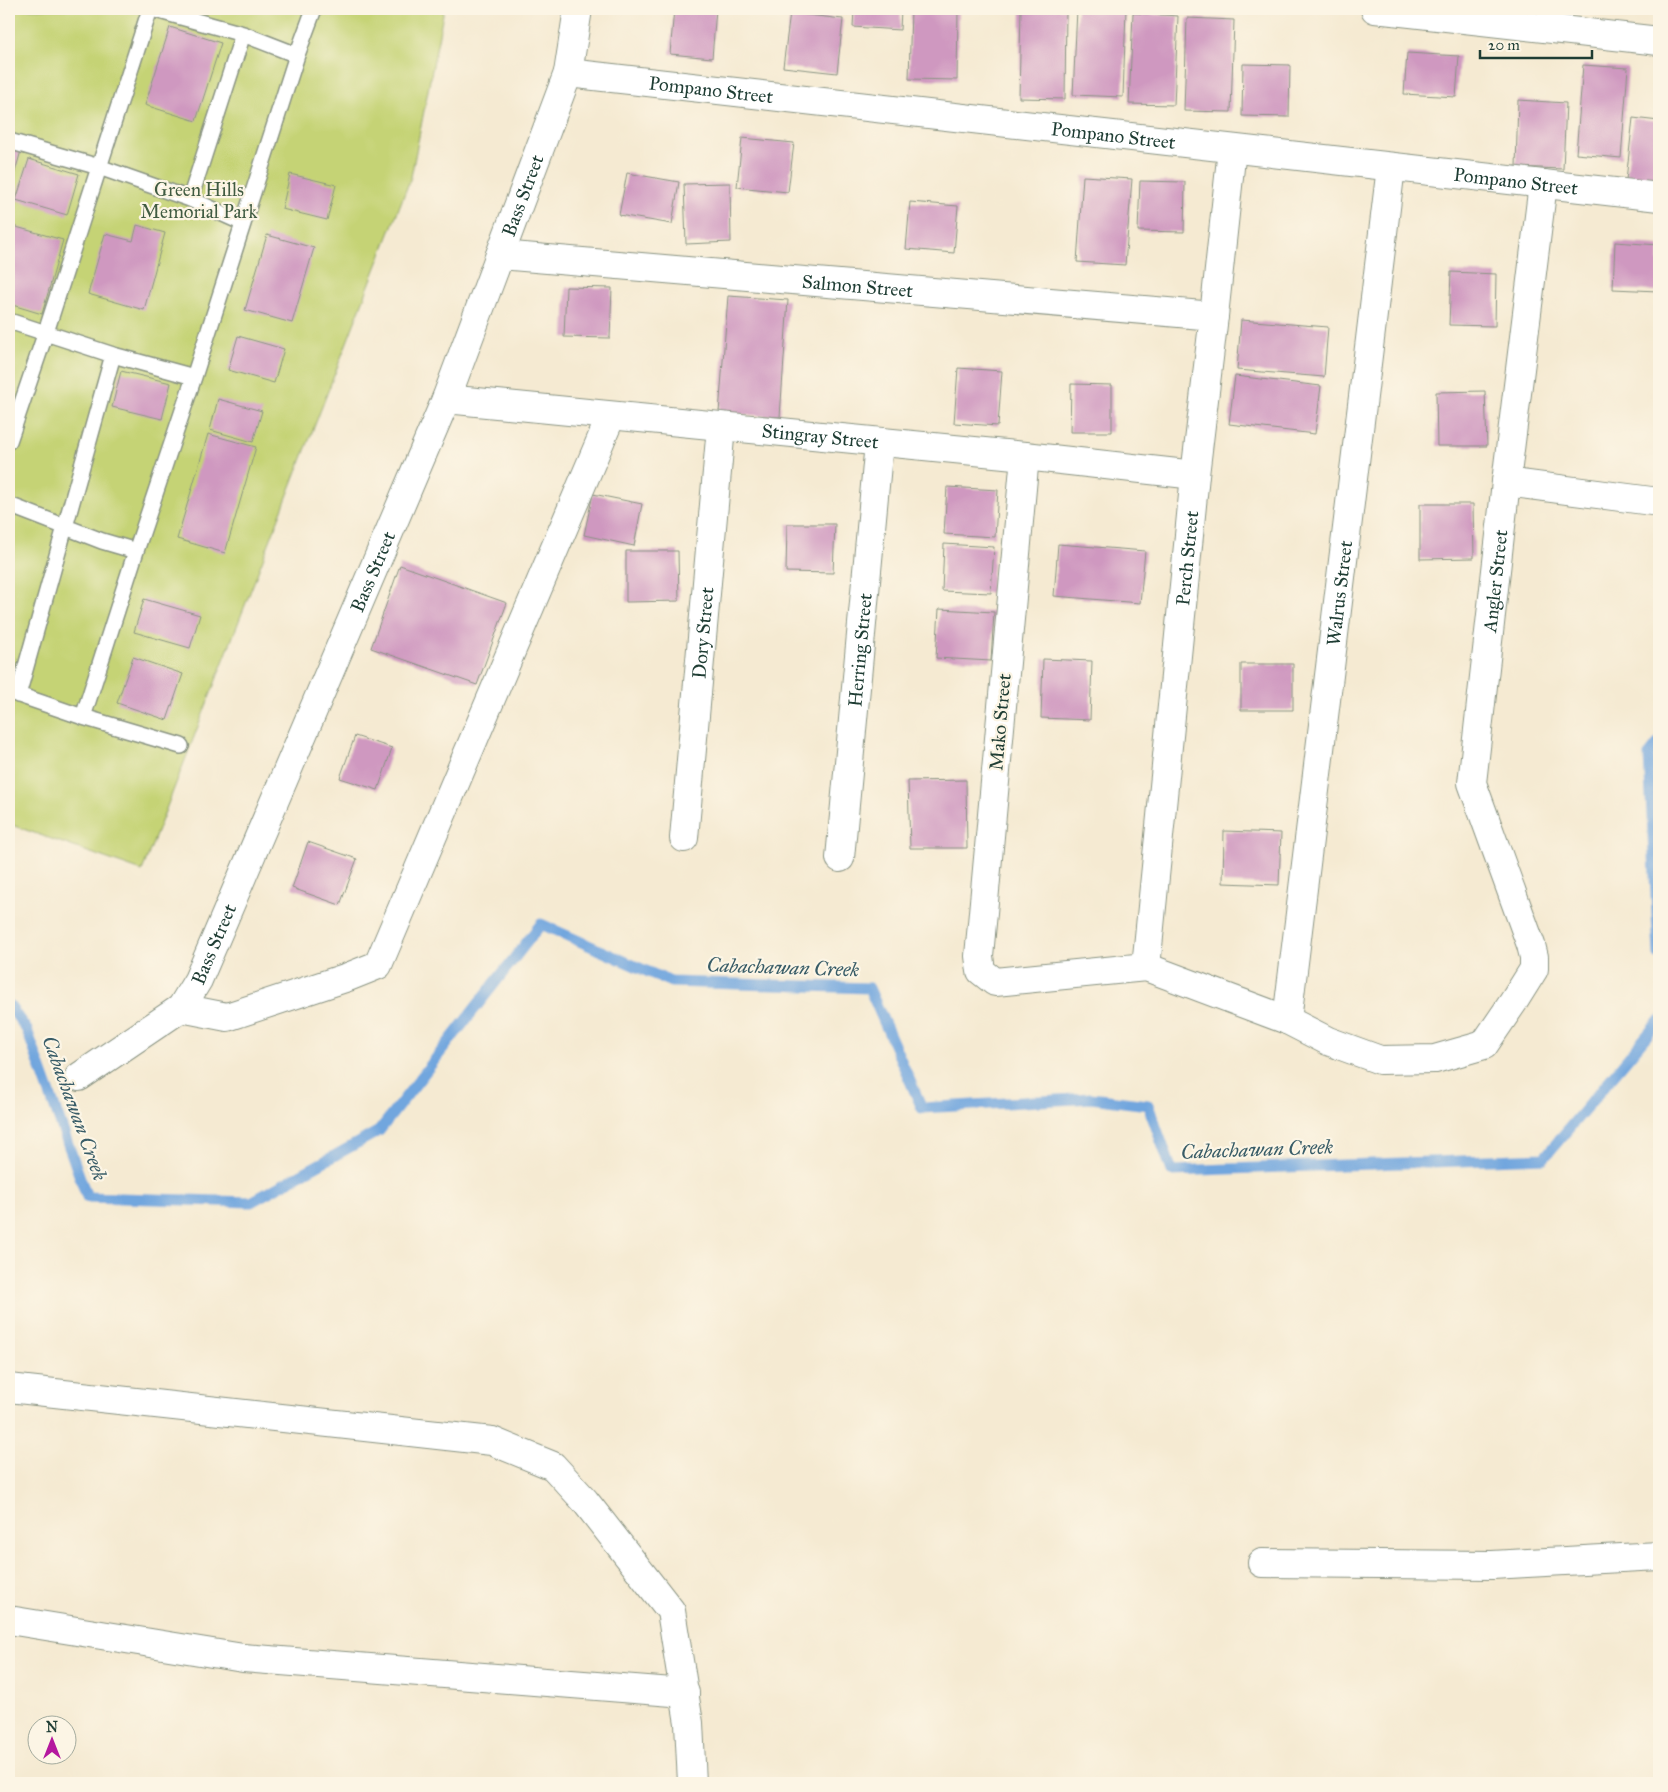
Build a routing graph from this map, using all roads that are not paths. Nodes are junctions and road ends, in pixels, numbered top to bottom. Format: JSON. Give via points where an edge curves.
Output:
{"nodes":[{"id":1,"x":151,"y":9,"type":"edge"},
{"id":2,"x":314,"y":9,"type":"edge"},
{"id":3,"x":578,"y":9,"type":"edge"},
{"id":4,"x":1375,"y":9,"type":"edge"},
{"id":5,"x":243,"y":34,"type":"junction"},
{"id":6,"x":1659,"y":42,"type":"edge"},
{"id":7,"x":297,"y":55,"type":"junction"},
{"id":8,"x":568,"y":73,"type":"junction"},
{"id":9,"x":9,"y":141,"type":"edge"},
{"id":10,"x":1232,"y":149,"type":"junction"},
{"id":11,"x":99,"y":167,"type":"junction"},
{"id":12,"x":1391,"y":167,"type":"junction"},
{"id":13,"x":1543,"y":184,"type":"junction"},
{"id":14,"x":1659,"y":198,"type":"edge"},
{"id":15,"x":190,"y":199,"type":"junction"},
{"id":16,"x":243,"y":223,"type":"junction"},
{"id":17,"x":500,"y":255,"type":"junction"},
{"id":18,"x":1214,"y":316,"type":"junction"},
{"id":19,"x":9,"y":321,"type":"edge"},
{"id":20,"x":46,"y":332,"type":"junction"},
{"id":21,"x":113,"y":355,"type":"junction"},
{"id":22,"x":194,"y":377,"type":"junction"},
{"id":23,"x":446,"y":399,"type":"junction"},
{"id":24,"x":611,"y":416,"type":"junction"},
{"id":25,"x":721,"y":428,"type":"junction"},
{"id":26,"x":9,"y":441,"type":"edge"},
{"id":27,"x":879,"y":443,"type":"junction"},
{"id":28,"x":1025,"y":456,"type":"junction"},
{"id":29,"x":1195,"y":475,"type":"junction"},
{"id":30,"x":1506,"y":482,"type":"junction"},
{"id":31,"x":1659,"y":502,"type":"edge"},
{"id":32,"x":9,"y":506,"type":"edge"},
{"id":33,"x":65,"y":526,"type":"junction"},
{"id":34,"x":136,"y":551,"type":"junction"},
{"id":35,"x":13,"y":693,"type":"edge"},
{"id":36,"x":82,"y":717,"type":"junction"},
{"id":37,"x":182,"y":746,"type":"dead end"},
{"id":38,"x":684,"y":838,"type":"dead end"},
{"id":39,"x":840,"y":858,"type":"dead end"},
{"id":40,"x":1146,"y":966,"type":"junction"},
{"id":41,"x":182,"y":1008,"type":"junction"},
{"id":42,"x":1287,"y":1020,"type":"junction"},
{"id":43,"x":79,"y":1077,"type":"dead end"},
{"id":44,"x":9,"y":1388,"type":"edge"},
{"id":45,"x":1659,"y":1556,"type":"edge"},
{"id":46,"x":1262,"y":1563,"type":"dead end"},
{"id":47,"x":9,"y":1620,"type":"edge"},
{"id":48,"x":685,"y":1693,"type":"junction"},
{"id":49,"x":692,"y":1783,"type":"edge"}],
"edges":[{"from":1,"to":5,"type":"lane"},
{"from":1,"to":11,"type":"lane"},
{"from":2,"to":7,"type":"lane"},
{"from":3,"to":8,"type":"street","name":"Bass Street"},
{"from":4,"to":6,"type":"street"},
{"from":5,"to":7,"type":"lane"},
{"from":5,"to":15,"type":"lane"},
{"from":7,"to":16,"type":"lane"},
{"from":8,"to":10,"type":"street","name":"Pompano Street"},
{"from":8,"to":17,"type":"street","name":"Bass Street"},
{"from":9,"to":11,"type":"lane"},
{"from":10,"to":12,"type":"street","name":"Pompano Street"},
{"from":10,"to":18,"type":"street","name":"Perch Street"},
{"from":11,"to":15,"type":"lane"},
{"from":11,"to":20,"type":"lane"},
{"from":12,"to":13,"type":"street","name":"Pompano Street"},
{"from":12,"to":42,"type":"street","name":"Walrus Street"},
{"from":13,"to":14,"type":"street","name":"Pompano Street"},
{"from":13,"to":30,"type":"street","name":"Angler Street"},
{"from":15,"to":16,"type":"lane"},
{"from":16,"to":22,"type":"lane"},
{"from":17,"to":18,"type":"street","name":"Salmon Street"},
{"from":17,"to":23,"type":"street","name":"Bass Street"},
{"from":18,"to":29,"type":"street","name":"Perch Street"},
{"from":19,"to":20,"type":"lane"},
{"from":20,"to":21,"type":"lane"},
{"from":20,"to":26,"type":"lane"},
{"from":21,"to":22,"type":"lane"},
{"from":21,"to":33,"type":"lane"},
{"from":22,"to":34,"type":"lane"},
{"from":23,"to":24,"type":"street","name":"Stingray Street"},
{"from":23,"to":41,"type":"street","name":"Bass Street","via":[[198,980]]},
{"from":24,"to":25,"type":"street","name":"Stingray Street"},
{"from":24,"to":41,"type":"street","via":[[378,965],[227,1017]]},
{"from":25,"to":27,"type":"street","name":"Stingray Street"},
{"from":25,"to":38,"type":"street","name":"Dory Street"},
{"from":27,"to":28,"type":"street","name":"Stingray Street"},
{"from":27,"to":39,"type":"street","name":"Herring Street"},
{"from":28,"to":29,"type":"street","name":"Stingray Street"},
{"from":28,"to":40,"type":"street","name":"Mako Street","via":[[979,956],[981,971],[995,982]]},
{"from":29,"to":40,"type":"street","name":"Perch Street"},
{"from":30,"to":31,"type":"street"},
{"from":30,"to":42,"type":"street","name":"Angler Street","via":[[1472,783],[1534,956],[1534,969],[1484,1045],[1435,1059],[1380,1060],[1328,1041]]},
{"from":32,"to":33,"type":"lane"},
{"from":33,"to":34,"type":"lane"},
{"from":33,"to":35,"type":"lane"},
{"from":34,"to":36,"type":"lane"},
{"from":35,"to":36,"type":"lane"},
{"from":36,"to":37,"type":"lane"},
{"from":40,"to":42,"type":"street"},
{"from":41,"to":43,"type":"street","name":"Bass Street"},
{"from":44,"to":48,"type":"street","via":[[492,1441],[553,1466],[591,1508],[671,1611]]},
{"from":45,"to":46,"type":"street","via":[[1492,1565]]},
{"from":47,"to":48,"type":"street","via":[[243,1658]]},
{"from":48,"to":49,"type":"street"}]}
